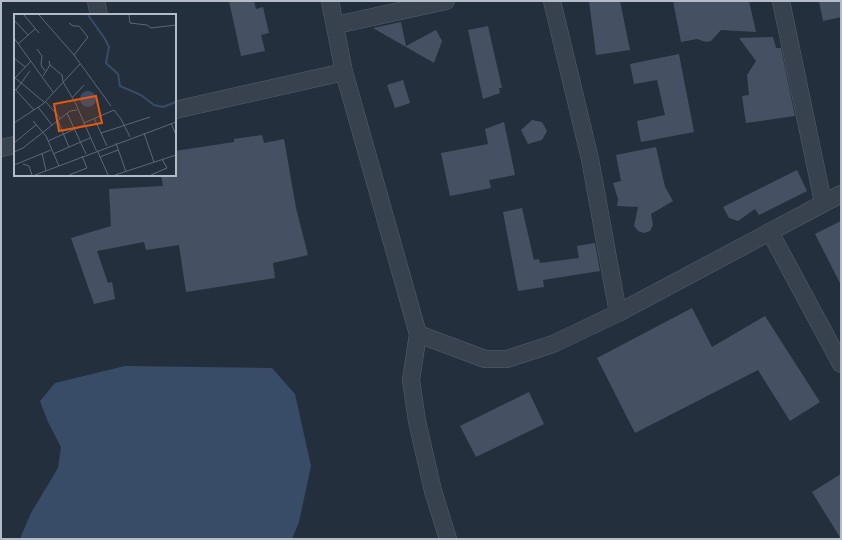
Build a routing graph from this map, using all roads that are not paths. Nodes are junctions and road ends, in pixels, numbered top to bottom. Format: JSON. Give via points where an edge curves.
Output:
{"nodes":[{"id":1,"x":96,"y":1,"type":"edge"},
{"id":2,"x":330,"y":1,"type":"edge"},
{"id":3,"x":446,"y":1,"type":"edge"},
{"id":4,"x":552,"y":1,"type":"edge"},
{"id":5,"x":781,"y":1,"type":"edge"},
{"id":6,"x":100,"y":14,"type":"edge"},
{"id":7,"x":336,"y":25,"type":"junction"},
{"id":8,"x":344,"y":72,"type":"junction"},
{"id":9,"x":176,"y":110,"type":"edge"},
{"id":10,"x":14,"y":145,"type":"edge"},
{"id":11,"x":1,"y":148,"type":"edge"},
{"id":12,"x":841,"y":194,"type":"edge"},
{"id":13,"x":824,"y":202,"type":"junction"},
{"id":14,"x":770,"y":232,"type":"junction"},
{"id":15,"x":618,"y":313,"type":"junction"},
{"id":16,"x":418,"y":334,"type":"junction"},
{"id":17,"x":841,"y":364,"type":"edge"},
{"id":18,"x":448,"y":539,"type":"edge"}],
"edges":[{"from":1,"to":6,"type":"street"},
{"from":2,"to":7,"type":"street"},
{"from":3,"to":7,"type":"street"},
{"from":4,"to":15,"type":"street","via":[[590,159]]},
{"from":5,"to":13,"type":"street"},
{"from":7,"to":8,"type":"street"},
{"from":8,"to":9,"type":"street"},
{"from":8,"to":16,"type":"street"},
{"from":10,"to":11,"type":"street"},
{"from":12,"to":13,"type":"street"},
{"from":13,"to":14,"type":"street"},
{"from":14,"to":15,"type":"street"},
{"from":14,"to":17,"type":"street"},
{"from":15,"to":16,"type":"street","via":[[553,344],[507,359],[486,359]]},
{"from":16,"to":18,"type":"street","via":[[411,380],[433,491]]}]}
